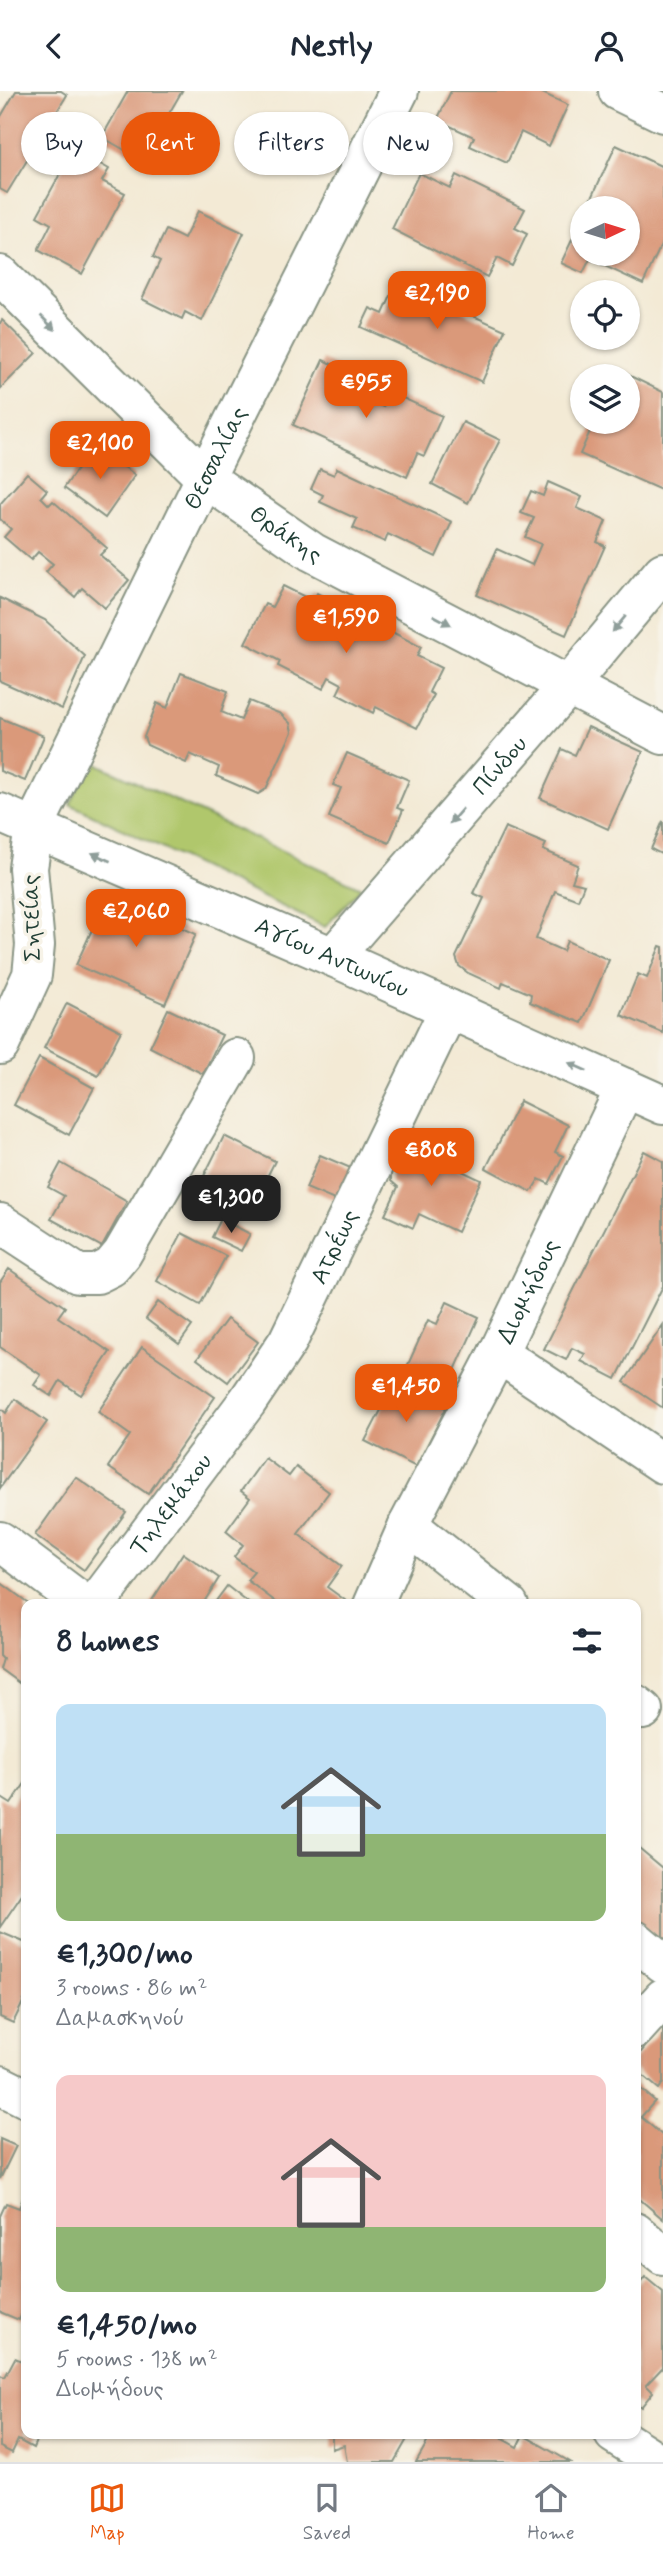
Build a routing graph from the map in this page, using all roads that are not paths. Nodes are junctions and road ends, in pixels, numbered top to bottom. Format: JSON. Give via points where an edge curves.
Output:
{"nodes":[{"id":1,"x":400,"y":91,"type":"edge"},
{"id":2,"x":618,"y":91,"type":"edge"},
{"id":3,"x":663,"y":113,"type":"edge"},
{"id":4,"x":0,"y":275,"type":"edge"},
{"id":5,"x":205,"y":478,"type":"junction"},
{"id":6,"x":663,"y":572,"type":"edge"},
{"id":7,"x":568,"y":686,"type":"junction"},
{"id":8,"x":663,"y":736,"type":"edge"},
{"id":9,"x":17,"y":820,"type":"edge"},
{"id":10,"x":333,"y":957,"type":"junction"},
{"id":11,"x":449,"y":1009,"type":"junction"},
{"id":12,"x":0,"y":1045,"type":"edge"},
{"id":13,"x":236,"y":1058,"type":"dead end"},
{"id":14,"x":625,"y":1088,"type":"junction"},
{"id":15,"x":663,"y":1105,"type":"edge"},
{"id":16,"x":0,"y":1223,"type":"edge"},
{"id":17,"x":498,"y":1353,"type":"junction"},
{"id":18,"x":247,"y":1402,"type":"joint"},
{"id":19,"x":663,"y":1464,"type":"edge"},
{"id":20,"x":408,"y":1525,"type":"junction"},
{"id":21,"x":0,"y":1541,"type":"edge"},
{"id":22,"x":77,"y":1599,"type":"edge"},
{"id":23,"x":99,"y":1599,"type":"edge"},
{"id":24,"x":376,"y":1599,"type":"edge"},
{"id":25,"x":501,"y":1599,"type":"edge"},
{"id":26,"x":641,"y":1945,"type":"edge"},
{"id":27,"x":663,"y":1963,"type":"edge"},
{"id":28,"x":663,"y":1998,"type":"edge"},
{"id":29,"x":641,"y":2022,"type":"edge"},
{"id":30,"x":0,"y":2085,"type":"edge"},
{"id":31,"x":21,"y":2096,"type":"edge"},
{"id":32,"x":641,"y":2237,"type":"edge"},
{"id":33,"x":663,"y":2255,"type":"edge"},
{"id":34,"x":639,"y":2443,"type":"edge"},
{"id":35,"x":600,"y":2462,"type":"edge"}],
"edges":[{"from":1,"to":5,"type":"street","name":"Θεσσαλίας"},
{"from":2,"to":3,"type":"street"},
{"from":4,"to":5,"type":"street","name":"Θράκης","one_way":true},
{"from":5,"to":7,"type":"street","name":"Θράκης","one_way":true,"via":[[313,552]]},
{"from":5,"to":9,"type":"street","name":"Θεσσαλίας"},
{"from":6,"to":7,"type":"street","name":"Πίνδου","one_way":true},
{"from":7,"to":8,"type":"street","name":"Θράκης"},
{"from":7,"to":10,"type":"street","name":"Πίνδου","one_way":true},
{"from":10,"to":9,"type":"street","name":"Αγίου Αντωνίου","one_way":true},
{"from":9,"to":12,"type":"street","name":"Σητείας","via":[[28,868],[32,975]]},
{"from":10,"to":11,"type":"street","name":"Αγίου Αντωνίου"},
{"from":14,"to":11,"type":"street","name":"Αγίου Αντωνίου","one_way":true},
{"from":11,"to":18,"type":"street","name":"Ατρέως","via":[[288,1341]]},
{"from":13,"to":16,"type":"street","via":[[111,1267],[97,1274],[78,1274]]},
{"from":14,"to":15,"type":"street","name":"Αγίου Αντωνίου"},
{"from":14,"to":17,"type":"street","name":"Διομήδους"},
{"from":17,"to":19,"type":"street"},
{"from":17,"to":20,"type":"street","name":"Διομήδους"},
{"from":18,"to":23,"type":"street","name":"Τηλεμάχου"},
{"from":20,"to":24,"type":"street","name":"Διομήδους"},
{"from":20,"to":25,"type":"street"},
{"from":21,"to":22,"type":"street"},
{"from":26,"to":27,"type":"street"},
{"from":28,"to":29,"type":"street"},
{"from":30,"to":31,"type":"street"},
{"from":32,"to":33,"type":"street"},
{"from":34,"to":35,"type":"street"}]}
